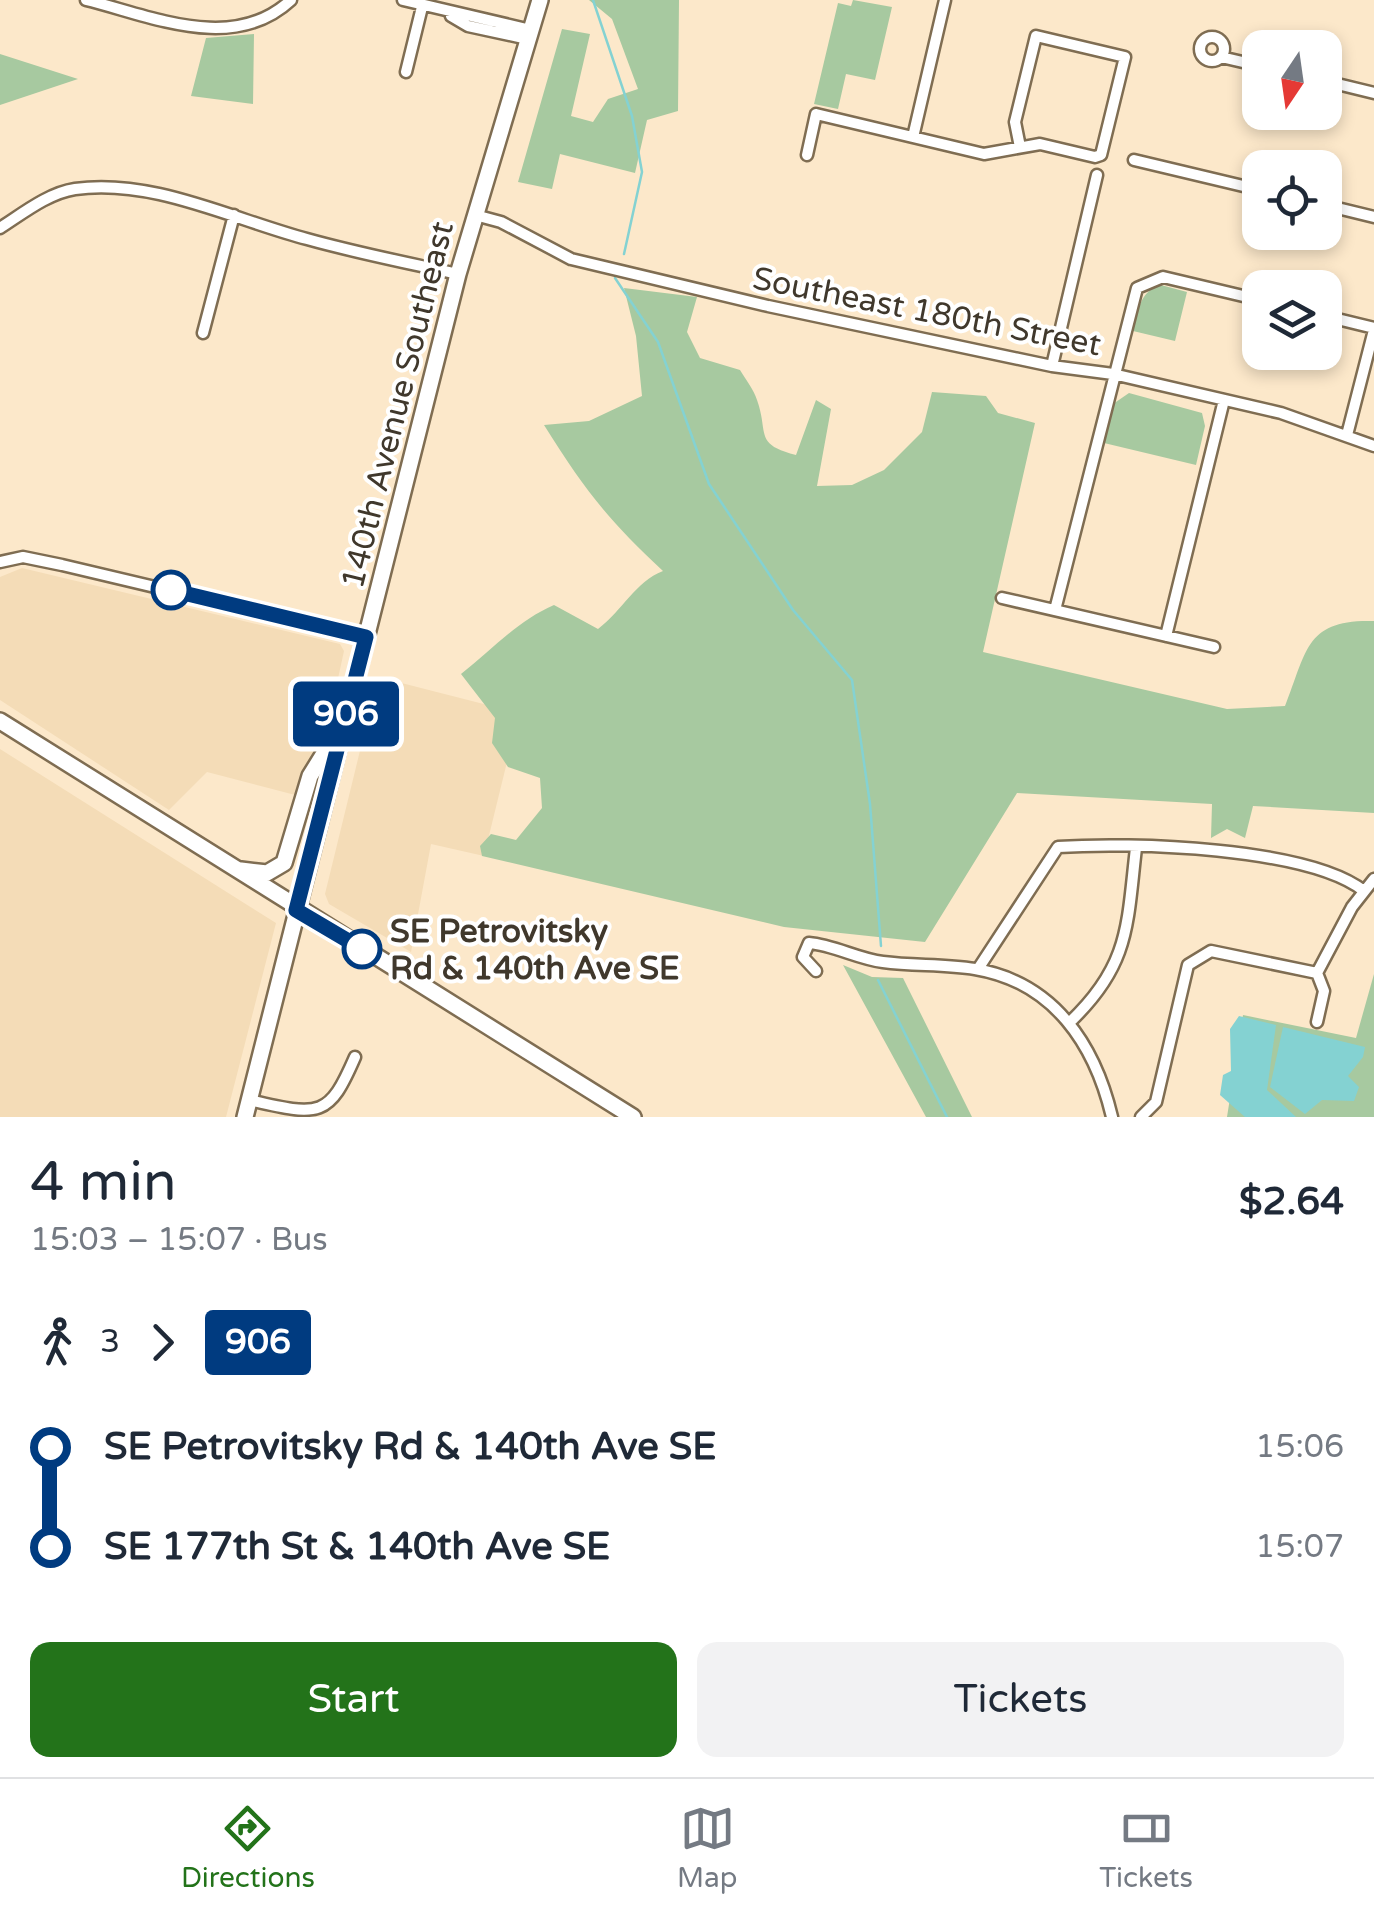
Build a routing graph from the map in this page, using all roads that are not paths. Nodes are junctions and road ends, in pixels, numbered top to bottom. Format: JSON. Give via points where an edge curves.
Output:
{"nodes":[{"id":1,"x":86,"y":0,"type":"edge"},
{"id":2,"x":291,"y":0,"type":"edge"},
{"id":3,"x":403,"y":0,"type":"edge"},
{"id":4,"x":540,"y":0,"type":"edge"},
{"id":5,"x":945,"y":0,"type":"edge"},
{"id":6,"x":422,"y":7,"type":"junction"},
{"id":7,"x":529,"y":35,"type":"junction"},
{"id":8,"x":1221,"y":57,"type":"dead end"},
{"id":9,"x":1242,"y":62,"type":"edge"},
{"id":10,"x":406,"y":72,"type":"dead end"},
{"id":11,"x":1342,"y":85,"type":"edge"},
{"id":12,"x":1374,"y":93,"type":"edge"},
{"id":13,"x":913,"y":137,"type":"junction"},
{"id":14,"x":1020,"y":146,"type":"junction"},
{"id":15,"x":807,"y":155,"type":"dead end"},
{"id":16,"x":1134,"y":160,"type":"dead end"},
{"id":17,"x":1097,"y":176,"type":"dead end"},
{"id":18,"x":1242,"y":186,"type":"edge"},
{"id":19,"x":1342,"y":209,"type":"edge"},
{"id":20,"x":234,"y":215,"type":"junction"},
{"id":21,"x":475,"y":215,"type":"junction"},
{"id":22,"x":1374,"y":217,"type":"edge"},
{"id":23,"x":0,"y":228,"type":"edge"},
{"id":24,"x":458,"y":274,"type":"junction"},
{"id":25,"x":1242,"y":296,"type":"edge"},
{"id":26,"x":1342,"y":321,"type":"edge"},
{"id":27,"x":1374,"y":329,"type":"edge"},
{"id":28,"x":204,"y":333,"type":"dead end"},
{"id":29,"x":1052,"y":366,"type":"junction"},
{"id":30,"x":1113,"y":374,"type":"junction"},
{"id":31,"x":1224,"y":400,"type":"junction"},
{"id":32,"x":1346,"y":436,"type":"junction"},
{"id":33,"x":1374,"y":446,"type":"edge"},
{"id":34,"x":4,"y":560,"type":"edge"},
{"id":35,"x":1002,"y":598,"type":"dead end"},
{"id":36,"x":1055,"y":610,"type":"junction"},
{"id":37,"x":1166,"y":636,"type":"junction"},
{"id":38,"x":366,"y":637,"type":"junction"},
{"id":39,"x":1214,"y":648,"type":"dead end"},
{"id":40,"x":0,"y":721,"type":"edge"},
{"id":41,"x":344,"y":722,"type":"junction"},
{"id":42,"x":1136,"y":848,"type":"junction"},
{"id":43,"x":234,"y":869,"type":"junction"},
{"id":44,"x":1374,"y":879,"type":"edge"},
{"id":45,"x":1364,"y":891,"type":"junction"},
{"id":46,"x":296,"y":910,"type":"junction"},
{"id":47,"x":978,"y":969,"type":"junction"},
{"id":48,"x":816,"y":971,"type":"dead end"},
{"id":49,"x":1317,"y":974,"type":"junction"},
{"id":50,"x":1070,"y":1022,"type":"junction"},
{"id":51,"x":1316,"y":1022,"type":"dead end"},
{"id":52,"x":355,"y":1057,"type":"dead end"},
{"id":53,"x":246,"y":1109,"type":"edge"},
{"id":54,"x":633,"y":1117,"type":"edge"},
{"id":55,"x":1112,"y":1117,"type":"edge"},
{"id":56,"x":1140,"y":1117,"type":"edge"}],
"edges":[{"from":1,"to":2,"type":"street","via":[[206,30],[255,22]]},
{"from":3,"to":6,"type":"street"},
{"from":4,"to":7,"type":"main road","name":"140th Avenue Southeast"},
{"from":5,"to":13,"type":"street"},
{"from":6,"to":7,"type":"street"},
{"from":6,"to":10,"type":"street"},
{"from":7,"to":21,"type":"main road","name":"140th Avenue Southeast"},
{"from":8,"to":9,"type":"street"},
{"from":11,"to":12,"type":"street"},
{"from":13,"to":14,"type":"street","via":[[984,154]]},
{"from":13,"to":15,"type":"street","via":[[816,114]]},
{"from":14,"to":14,"type":"street","via":[[1014,122],[1036,36],[1125,56],[1101,155]]},
{"from":16,"to":18,"type":"street"},
{"from":17,"to":29,"type":"street"},
{"from":19,"to":22,"type":"street"},
{"from":20,"to":23,"type":"street","via":[[155,195],[72,189]]},
{"from":20,"to":24,"type":"street"},
{"from":20,"to":28,"type":"street"},
{"from":21,"to":24,"type":"main road","name":"140th Avenue Southeast"},
{"from":21,"to":29,"type":"street","name":"Southeast 180th Street","via":[[571,259]]},
{"from":24,"to":38,"type":"main road","name":"140th Avenue Southeast"},
{"from":25,"to":30,"type":"street","via":[[1163,277],[1144,282],[1132,296]]},
{"from":26,"to":27,"type":"street"},
{"from":27,"to":32,"type":"street"},
{"from":29,"to":30,"type":"street","name":"Southeast 180th Street"},
{"from":30,"to":31,"type":"street","name":"Southeast 180th Street"},
{"from":30,"to":36,"type":"street"},
{"from":31,"to":32,"type":"street","name":"Southeast 180th Street"},
{"from":31,"to":37,"type":"street"},
{"from":32,"to":33,"type":"street","name":"Southeast 180th Street"},
{"from":34,"to":38,"type":"street","via":[[62,565]]},
{"from":35,"to":36,"type":"street"},
{"from":36,"to":37,"type":"street"},
{"from":37,"to":39,"type":"street"},
{"from":38,"to":41,"type":"main road","name":"140th Avenue Southeast"},
{"from":40,"to":43,"type":"main road"},
{"from":41,"to":43,"type":"main road","via":[[310,776],[284,863],[267,873]]},
{"from":41,"to":46,"type":"main road","name":"140th Avenue Southeast"},
{"from":42,"to":45,"type":"street","via":[[1229,851],[1345,876]]},
{"from":42,"to":47,"type":"street","via":[[1058,847]]},
{"from":42,"to":50,"type":"street","via":[[1125,943],[1098,995]]},
{"from":43,"to":46,"type":"main road"},
{"from":44,"to":45,"type":"street"},
{"from":45,"to":49,"type":"street"},
{"from":46,"to":53,"type":"main road","name":"140th Avenue Southeast"},
{"from":46,"to":54,"type":"main road"},
{"from":47,"to":48,"type":"street","via":[[874,960],[809,943],[804,957]]},
{"from":47,"to":50,"type":"street","via":[[1026,987]]},
{"from":49,"to":51,"type":"street","via":[[1324,991]]},
{"from":49,"to":56,"type":"street","via":[[1211,951],[1199,955],[1188,965],[1156,1102]]},
{"from":50,"to":55,"type":"street","via":[[1103,1078]]},
{"from":52,"to":53,"type":"street","via":[[341,1100],[329,1112]]}]}
